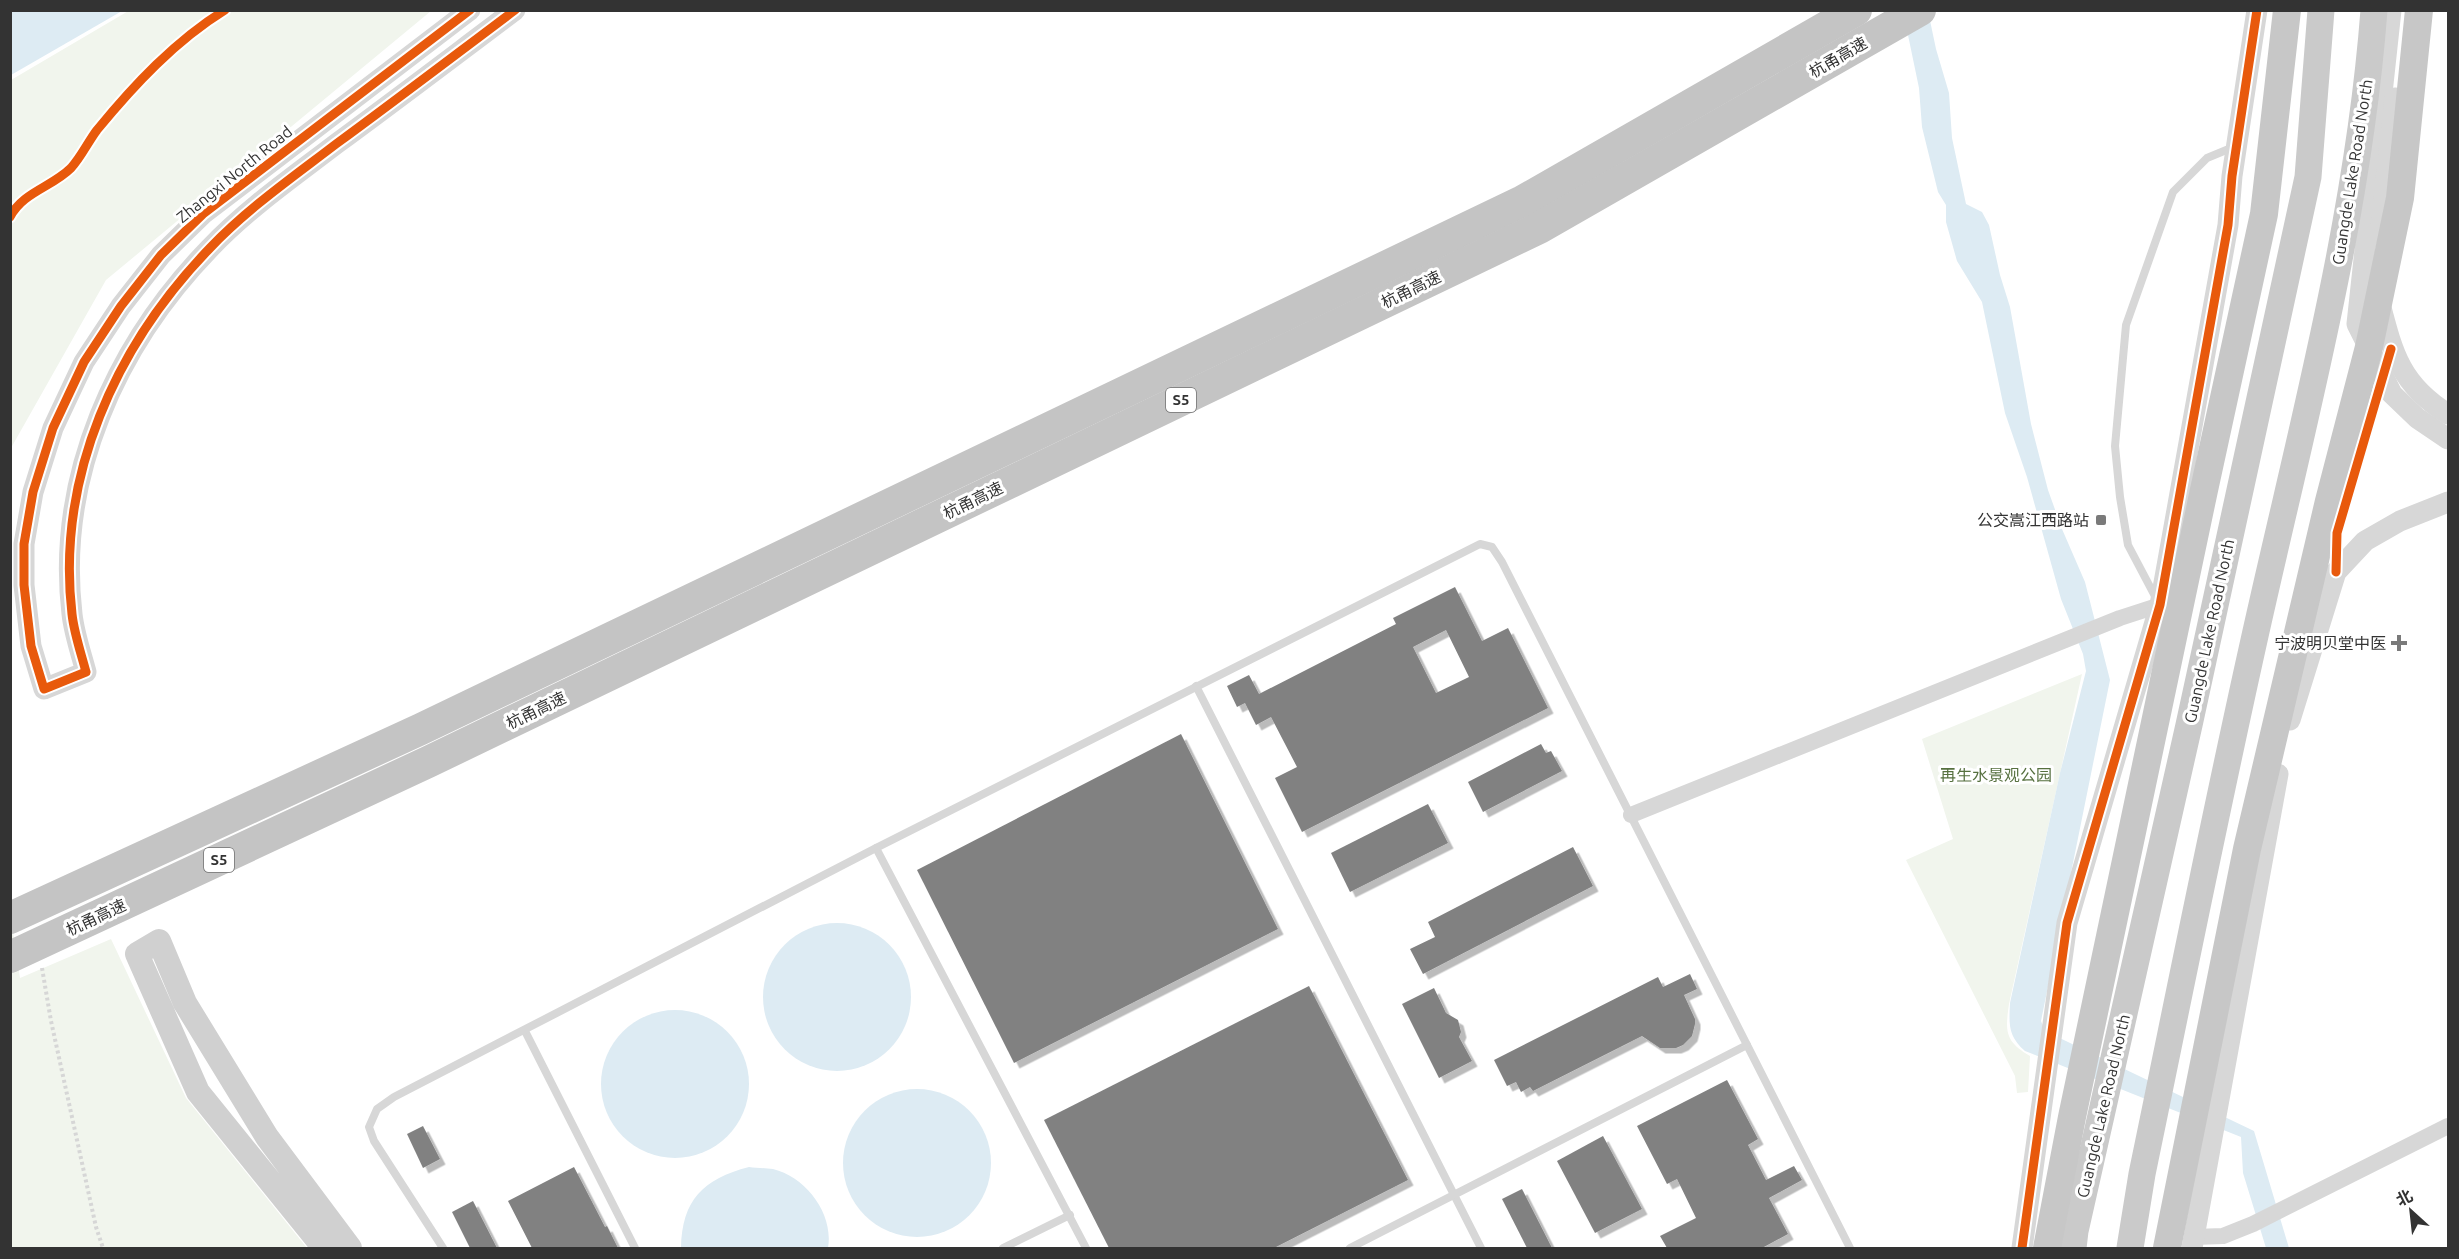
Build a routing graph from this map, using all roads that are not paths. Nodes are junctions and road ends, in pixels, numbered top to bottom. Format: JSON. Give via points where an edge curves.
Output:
{"nodes":[{"id":1,"x":470,"y":10,"type":"edge"},
{"id":2,"x":514,"y":10,"type":"edge"},
{"id":3,"x":1856,"y":10,"type":"edge"},
{"id":4,"x":1920,"y":10,"type":"edge"},
{"id":5,"x":2257,"y":10,"type":"edge"},
{"id":6,"x":2287,"y":10,"type":"edge"},
{"id":7,"x":2321,"y":10,"type":"edge"},
{"id":8,"x":2374,"y":10,"type":"edge"},
{"id":9,"x":2391,"y":10,"type":"edge"},
{"id":10,"x":2402,"y":10,"type":"edge"},
{"id":11,"x":2419,"y":10,"type":"edge"},
{"id":12,"x":2236,"y":146,"type":"junction"},
{"id":13,"x":2448,"y":414,"type":"edge"},
{"id":14,"x":2448,"y":439,"type":"edge"},
{"id":15,"x":2448,"y":502,"type":"edge"},
{"id":16,"x":2160,"y":605,"type":"junction"},
{"id":17,"x":1196,"y":686,"type":"junction"},
{"id":18,"x":1631,"y":815,"type":"junction"},
{"id":19,"x":876,"y":848,"type":"junction"},
{"id":20,"x":10,"y":918,"type":"edge"},
{"id":21,"x":10,"y":957,"type":"edge"},
{"id":22,"x":525,"y":1031,"type":"junction"},
{"id":23,"x":1746,"y":1045,"type":"junction"},
{"id":24,"x":2448,"y":1126,"type":"edge"},
{"id":25,"x":1453,"y":1195,"type":"junction"},
{"id":26,"x":1070,"y":1215,"type":"junction"},
{"id":27,"x":2193,"y":1243,"type":"edge"},
{"id":28,"x":324,"y":1248,"type":"edge"},
{"id":29,"x":350,"y":1248,"type":"edge"},
{"id":30,"x":443,"y":1248,"type":"edge"},
{"id":31,"x":635,"y":1248,"type":"edge"},
{"id":32,"x":1003,"y":1248,"type":"edge"},
{"id":33,"x":1086,"y":1248,"type":"edge"},
{"id":34,"x":1350,"y":1248,"type":"edge"},
{"id":35,"x":1481,"y":1248,"type":"edge"},
{"id":36,"x":1850,"y":1248,"type":"edge"},
{"id":37,"x":2022,"y":1248,"type":"edge"},
{"id":38,"x":2047,"y":1248,"type":"edge"},
{"id":39,"x":2073,"y":1248,"type":"edge"},
{"id":40,"x":2130,"y":1248,"type":"edge"},
{"id":41,"x":2167,"y":1248,"type":"edge"}],
"edges":[{"from":1,"to":2,"type":"street","name":"Zhangxi North Road","via":[[203,214],[161,255],[84,362],[53,428],[33,492],[24,544],[31,646],[44,689],[86,672],[72,616],[69,554],[75,512],[98,419],[136,339],[210,247],[263,200]]},
{"from":3,"to":20,"type":"highway","name":"杭甬高速","number":"S5","via":[[1523,201],[421,729]]},
{"from":4,"to":21,"type":"highway","name":"杭甬高速","number":"S5","via":[[1539,228],[428,762]]},
{"from":5,"to":12,"type":"street"},
{"from":6,"to":38,"type":"highway","via":[[2264,214]]},
{"from":7,"to":39,"type":"main road","name":"Guangde Lake Road North","via":[[2308,177]]},
{"from":8,"to":40,"type":"main road","name":"Guangde Lake Road North","via":[[2362,126],[2340,258],[2239,705]]},
{"from":9,"to":14,"type":"street","via":[[2357,324],[2392,394],[2417,418]]},
{"from":10,"to":13,"type":"street","via":[[2380,232],[2378,297],[2391,349],[2406,378]]},
{"from":11,"to":41,"type":"highway","via":[[2397,209],[2369,347],[2247,849]]},
{"from":12,"to":16,"type":"street","via":[[2228,225]]},
{"from":12,"to":16,"type":"lane","via":[[2206,158],[2173,192],[2126,325],[2115,446],[2121,497],[2128,545]]},
{"from":15,"to":27,"type":"street","via":[[2400,521],[2365,541],[2336,572],[2284,740]]},
{"from":16,"to":18,"type":"street"},
{"from":16,"to":37,"type":"street","via":[[2067,923]]},
{"from":17,"to":18,"type":"lane","via":[[1462,551],[1480,544],[1492,547]]},
{"from":17,"to":19,"type":"lane"},
{"from":17,"to":25,"type":"lane"},
{"from":18,"to":23,"type":"lane"},
{"from":19,"to":22,"type":"lane"},
{"from":19,"to":26,"type":"lane"},
{"from":22,"to":30,"type":"lane","via":[[394,1097],[377,1109],[369,1127],[374,1141]]},
{"from":22,"to":31,"type":"lane"},
{"from":23,"to":25,"type":"lane"},
{"from":23,"to":36,"type":"lane"},
{"from":24,"to":27,"type":"street","via":[[2253,1224]]},
{"from":25,"to":34,"type":"lane"},
{"from":25,"to":35,"type":"lane"},
{"from":26,"to":32,"type":"lane"},
{"from":26,"to":33,"type":"lane"},
{"from":28,"to":29,"type":"main road","via":[[198,1092],[137,954],[159,941],[185,1003],[267,1137]]}]}
